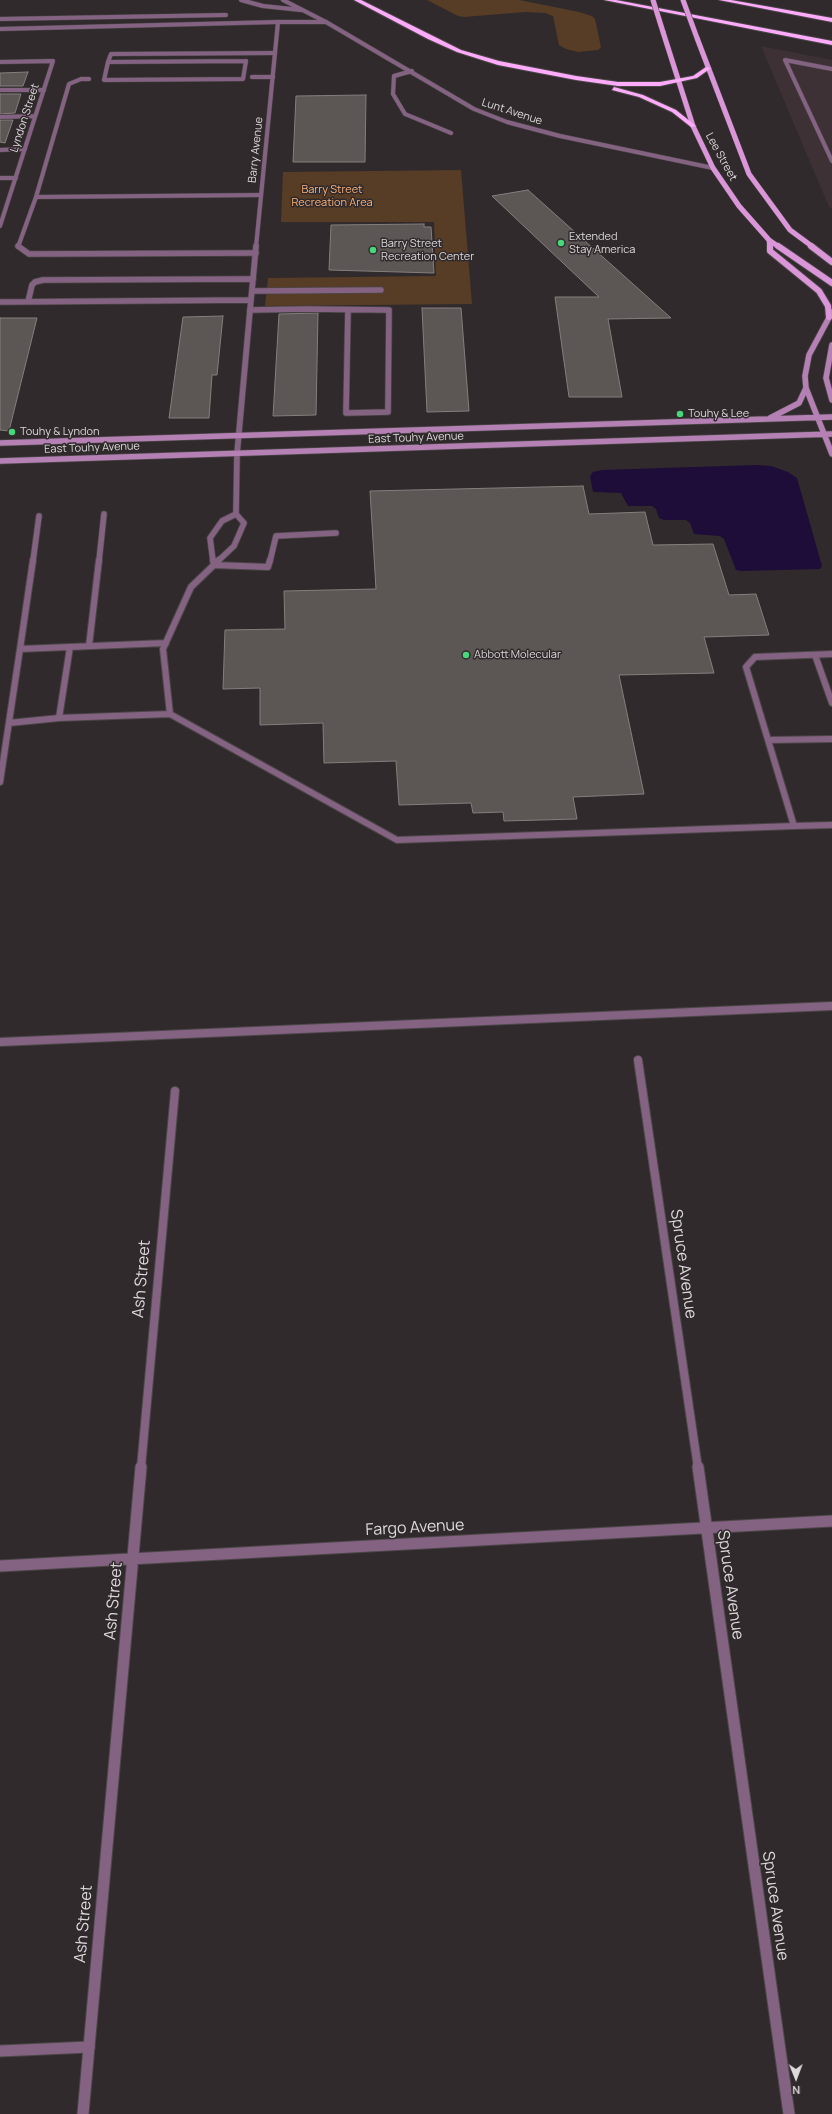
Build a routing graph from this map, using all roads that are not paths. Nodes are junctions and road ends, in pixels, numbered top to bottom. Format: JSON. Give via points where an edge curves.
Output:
{"nodes":[{"id":1,"x":240,"y":0,"type":"edge"},
{"id":2,"x":283,"y":0,"type":"edge"},
{"id":3,"x":357,"y":0,"type":"edge"},
{"id":4,"x":607,"y":0,"type":"edge"},
{"id":5,"x":653,"y":0,"type":"edge"},
{"id":6,"x":683,"y":0,"type":"edge"},
{"id":7,"x":722,"y":0,"type":"edge"},
{"id":8,"x":301,"y":10,"type":"junction"},
{"id":9,"x":226,"y":15,"type":"dead end"},
{"id":10,"x":0,"y":19,"type":"edge"},
{"id":11,"x":832,"y":20,"type":"edge"},
{"id":12,"x":278,"y":22,"type":"junction"},
{"id":13,"x":326,"y":22,"type":"junction"},
{"id":14,"x":0,"y":29,"type":"edge"},
{"id":15,"x":832,"y":42,"type":"edge"},
{"id":16,"x":275,"y":53,"type":"junction"},
{"id":17,"x":0,"y":62,"type":"edge"},
{"id":18,"x":108,"y":62,"type":"junction"},
{"id":19,"x":708,"y":68,"type":"junction"},
{"id":20,"x":832,"y":69,"type":"edge"},
{"id":21,"x":412,"y":71,"type":"junction"},
{"id":22,"x":252,"y":77,"type":"dead end"},
{"id":23,"x":273,"y":77,"type":"junction"},
{"id":24,"x":576,"y":78,"type":"junction"},
{"id":25,"x":89,"y":79,"type":"dead end"},
{"id":26,"x":679,"y":81,"type":"junction"},
{"id":27,"x":0,"y":90,"type":"edge"},
{"id":28,"x":44,"y":90,"type":"junction"},
{"id":29,"x":36,"y":116,"type":"junction"},
{"id":30,"x":0,"y":117,"type":"edge"},
{"id":31,"x":693,"y":126,"type":"junction"},
{"id":32,"x":451,"y":133,"type":"dead end"},
{"id":33,"x":25,"y":149,"type":"junction"},
{"id":34,"x":0,"y":150,"type":"edge"},
{"id":35,"x":832,"y":161,"type":"edge"},
{"id":36,"x":713,"y":168,"type":"junction"},
{"id":37,"x":0,"y":178,"type":"edge"},
{"id":38,"x":16,"y":178,"type":"junction"},
{"id":39,"x":261,"y":195,"type":"junction"},
{"id":40,"x":36,"y":196,"type":"junction"},
{"id":41,"x":2,"y":216,"type":"edge"},
{"id":42,"x":0,"y":226,"type":"edge"},
{"id":43,"x":769,"y":240,"type":"junction"},
{"id":44,"x":807,"y":244,"type":"junction"},
{"id":45,"x":256,"y":253,"type":"junction"},
{"id":46,"x":832,"y":253,"type":"edge"},
{"id":47,"x":832,"y":262,"type":"edge"},
{"id":48,"x":253,"y":279,"type":"junction"},
{"id":49,"x":832,"y":282,"type":"edge"},
{"id":50,"x":381,"y":290,"type":"dead end"},
{"id":51,"x":252,"y":291,"type":"junction"},
{"id":52,"x":251,"y":300,"type":"junction"},
{"id":53,"x":0,"y":302,"type":"edge"},
{"id":54,"x":28,"y":302,"type":"junction"},
{"id":55,"x":250,"y":310,"type":"junction"},
{"id":56,"x":348,"y":310,"type":"junction"},
{"id":57,"x":830,"y":315,"type":"edge"},
{"id":58,"x":832,"y":345,"type":"edge"},
{"id":59,"x":806,"y":388,"type":"junction"},
{"id":60,"x":832,"y":400,"type":"edge"},
{"id":61,"x":832,"y":417,"type":"edge"},
{"id":62,"x":819,"y":418,"type":"junction"},
{"id":63,"x":769,"y":419,"type":"junction"},
{"id":64,"x":824,"y":434,"type":"junction"},
{"id":65,"x":832,"y":434,"type":"edge"},
{"id":66,"x":237,"y":435,"type":"junction"},
{"id":67,"x":0,"y":442,"type":"edge"},
{"id":68,"x":237,"y":454,"type":"junction"},
{"id":69,"x":832,"y":454,"type":"edge"},
{"id":70,"x":0,"y":460,"type":"edge"},
{"id":71,"x":104,"y":514,"type":"dead end"},
{"id":72,"x":236,"y":514,"type":"junction"},
{"id":73,"x":39,"y":516,"type":"dead end"},
{"id":74,"x":336,"y":533,"type":"dead end"},
{"id":75,"x":214,"y":565,"type":"junction"},
{"id":76,"x":166,"y":643,"type":"junction"},
{"id":77,"x":89,"y":646,"type":"junction"},
{"id":78,"x":70,"y":647,"type":"junction"},
{"id":79,"x":20,"y":649,"type":"junction"},
{"id":80,"x":832,"y":654,"type":"edge"},
{"id":81,"x":815,"y":655,"type":"junction"},
{"id":82,"x":832,"y":703,"type":"edge"},
{"id":83,"x":170,"y":714,"type":"junction"},
{"id":84,"x":59,"y":718,"type":"junction"},
{"id":85,"x":9,"y":723,"type":"junction"},
{"id":86,"x":832,"y":738,"type":"edge"},
{"id":87,"x":768,"y":740,"type":"junction"},
{"id":88,"x":0,"y":782,"type":"edge"},
{"id":89,"x":832,"y":825,"type":"edge"},
{"id":90,"x":794,"y":826,"type":"junction"},
{"id":91,"x":832,"y":1006,"type":"edge"},
{"id":92,"x":0,"y":1042,"type":"edge"},
{"id":93,"x":638,"y":1060,"type":"dead end"},
{"id":94,"x":175,"y":1091,"type":"dead end"},
{"id":95,"x":832,"y":1521,"type":"edge"},
{"id":96,"x":707,"y":1528,"type":"junction"},
{"id":97,"x":134,"y":1559,"type":"junction"},
{"id":98,"x":0,"y":1566,"type":"edge"},
{"id":99,"x":89,"y":2047,"type":"junction"},
{"id":100,"x":0,"y":2051,"type":"edge"},
{"id":101,"x":83,"y":2114,"type":"edge"},
{"id":102,"x":789,"y":2114,"type":"edge"}],
"edges":[{"from":1,"to":8,"type":"street","via":[[263,6]]},
{"from":2,"to":8,"type":"street"},
{"from":3,"to":24,"type":"highway","via":[[459,51]]},
{"from":4,"to":15,"type":"highway"},
{"from":5,"to":26,"type":"main road","name":"Lee Street","bridge":true},
{"from":6,"to":19,"type":"main road","name":"Lee Street","bridge":true},
{"from":7,"to":11,"type":"highway"},
{"from":8,"to":13,"type":"street"},
{"from":9,"to":10,"type":"street"},
{"from":12,"to":13,"type":"street","name":"Lunt Avenue"},
{"from":12,"to":14,"type":"street","name":"Lunt Avenue"},
{"from":12,"to":16,"type":"street","name":"Barry Avenue"},
{"from":13,"to":21,"type":"street","name":"Lunt Avenue"},
{"from":16,"to":18,"type":"street","via":[[111,54]]},
{"from":16,"to":23,"type":"street","name":"Barry Avenue"},
{"from":17,"to":28,"type":"street","name":"Lyndon Street","via":[[53,61]]},
{"from":18,"to":18,"type":"street","via":[[104,80],[243,78],[246,61]]},
{"from":19,"to":26,"type":"highway","via":[[696,77]]},
{"from":19,"to":44,"type":"main road","name":"Lee Street","via":[[748,174],[782,221]]},
{"from":20,"to":35,"type":"street","via":[[786,60]]},
{"from":21,"to":32,"type":"street","via":[[394,76],[393,94],[405,114]]},
{"from":21,"to":36,"type":"street","name":"Lunt Avenue","via":[[474,109],[507,122],[567,138]]},
{"from":22,"to":23,"type":"street"},
{"from":23,"to":39,"type":"street","name":"Barry Avenue"},
{"from":24,"to":26,"type":"highway","via":[[639,85]]},
{"from":24,"to":31,"type":"highway","via":[[656,102],[674,110]]},
{"from":25,"to":40,"type":"street","via":[[69,84]]},
{"from":26,"to":31,"type":"main road","name":"Lee Street"},
{"from":27,"to":28,"type":"street"},
{"from":28,"to":29,"type":"street","name":"Lyndon Street"},
{"from":29,"to":30,"type":"street"},
{"from":29,"to":33,"type":"street","name":"Lyndon Street"},
{"from":31,"to":36,"type":"main road","name":"Lee Street"},
{"from":33,"to":34,"type":"street"},
{"from":33,"to":38,"type":"street","name":"Lyndon Street"},
{"from":36,"to":43,"type":"main road","name":"Lee Street","via":[[739,206]]},
{"from":37,"to":38,"type":"street"},
{"from":38,"to":41,"type":"street","name":"Lyndon Street"},
{"from":39,"to":40,"type":"street"},
{"from":39,"to":45,"type":"street","name":"Barry Avenue"},
{"from":40,"to":45,"type":"street","via":[[18,248],[29,254]]},
{"from":41,"to":42,"type":"street","name":"Lyndon Street"},
{"from":43,"to":49,"type":"main road","name":"Lee Street"},
{"from":43,"to":57,"type":"main road","via":[[770,251],[819,291]]},
{"from":44,"to":46,"type":"main road"},
{"from":44,"to":47,"type":"main road","name":"Lee Street"},
{"from":45,"to":48,"type":"street","name":"Barry Avenue"},
{"from":48,"to":51,"type":"street","name":"Barry Avenue"},
{"from":48,"to":54,"type":"street","via":[[43,280],[32,285]]},
{"from":50,"to":51,"type":"street"},
{"from":51,"to":52,"type":"street","name":"Barry Avenue"},
{"from":52,"to":54,"type":"street"},
{"from":52,"to":55,"type":"street","name":"Barry Avenue"},
{"from":53,"to":54,"type":"street"},
{"from":55,"to":56,"type":"street"},
{"from":55,"to":66,"type":"street"},
{"from":56,"to":56,"type":"street","via":[[346,413],[388,412],[389,310]]},
{"from":57,"to":59,"type":"main road","via":[[809,355],[805,376]]},
{"from":58,"to":60,"type":"main road","via":[[826,378]]},
{"from":59,"to":62,"type":"main road"},
{"from":59,"to":63,"type":"main road","via":[[799,403]]},
{"from":61,"to":62,"type":"main road","name":"East Touhy Avenue"},
{"from":62,"to":63,"type":"main road","name":"East Touhy Avenue"},
{"from":62,"to":64,"type":"main road"},
{"from":63,"to":66,"type":"main road","name":"East Touhy Avenue"},
{"from":64,"to":65,"type":"main road","name":"East Touhy Avenue"},
{"from":64,"to":68,"type":"main road","name":"East Touhy Avenue"},
{"from":64,"to":69,"type":"main road"},
{"from":66,"to":67,"type":"main road","name":"East Touhy Avenue"},
{"from":66,"to":68,"type":"street"},
{"from":68,"to":70,"type":"main road","name":"East Touhy Avenue"},
{"from":68,"to":72,"type":"street"},
{"from":71,"to":77,"type":"street"},
{"from":72,"to":75,"type":"street","via":[[222,521],[210,538]]},
{"from":72,"to":75,"type":"street","via":[[244,523],[234,546]]},
{"from":73,"to":79,"type":"street"},
{"from":74,"to":75,"type":"street","via":[[276,536],[268,567]]},
{"from":75,"to":76,"type":"street","via":[[191,587]]},
{"from":76,"to":77,"type":"street"},
{"from":76,"to":83,"type":"street","via":[[163,650]]},
{"from":77,"to":78,"type":"street"},
{"from":78,"to":79,"type":"street"},
{"from":78,"to":84,"type":"street"},
{"from":79,"to":85,"type":"street"},
{"from":80,"to":81,"type":"street"},
{"from":81,"to":82,"type":"street"},
{"from":81,"to":87,"type":"street","via":[[756,657],[746,667]]},
{"from":83,"to":84,"type":"street"},
{"from":83,"to":90,"type":"street","via":[[397,840]]},
{"from":84,"to":85,"type":"street"},
{"from":85,"to":88,"type":"street"},
{"from":86,"to":87,"type":"street"},
{"from":87,"to":90,"type":"street"},
{"from":89,"to":90,"type":"street"},
{"from":91,"to":92,"type":"street"},
{"from":93,"to":96,"type":"street","name":"Spruce Avenue"},
{"from":94,"to":97,"type":"street","name":"Ash Street"},
{"from":95,"to":96,"type":"street","name":"Fargo Avenue"},
{"from":96,"to":97,"type":"street","name":"Fargo Avenue"},
{"from":96,"to":102,"type":"street","name":"Spruce Avenue"},
{"from":97,"to":98,"type":"street","name":"Fargo Avenue"},
{"from":97,"to":99,"type":"street","name":"Ash Street"},
{"from":99,"to":100,"type":"street"},
{"from":99,"to":101,"type":"street","name":"Ash Street"}]}
